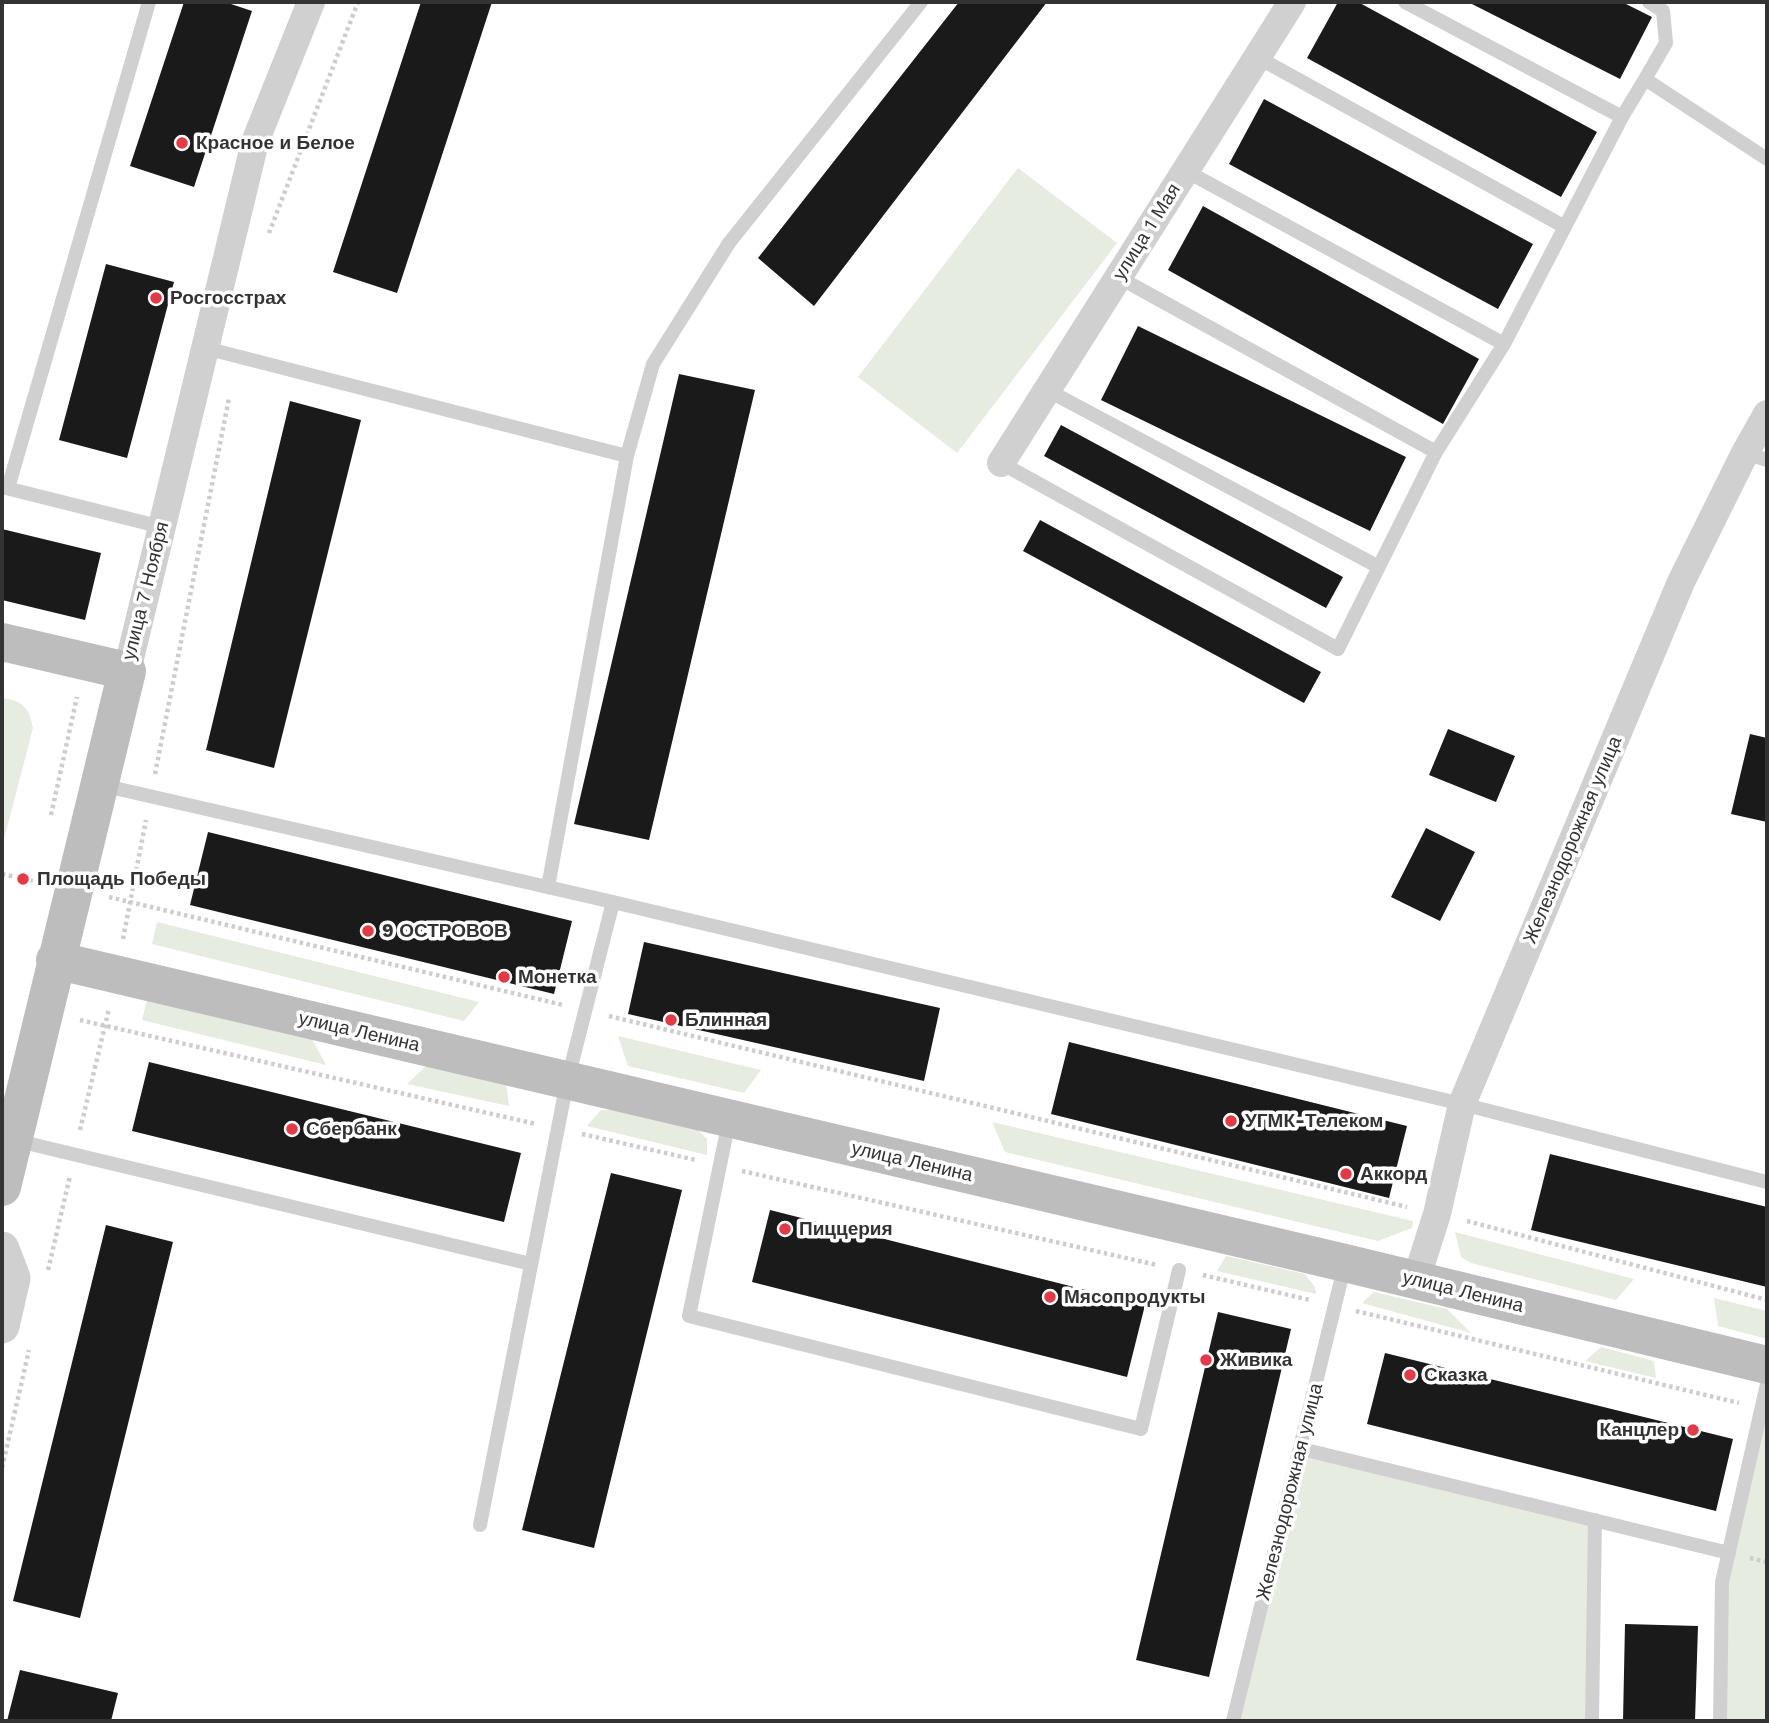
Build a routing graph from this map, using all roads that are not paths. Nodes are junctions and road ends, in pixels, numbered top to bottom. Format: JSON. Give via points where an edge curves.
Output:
{"nodes":[{"id":1,"x":149,"y":2,"type":"edge"},
{"id":2,"x":311,"y":2,"type":"edge"},
{"id":3,"x":921,"y":2,"type":"edge"},
{"id":4,"x":1292,"y":2,"type":"edge"},
{"id":5,"x":1405,"y":2,"type":"edge"},
{"id":6,"x":1649,"y":2,"type":"edge"},
{"id":7,"x":1257,"y":57,"type":"junction"},
{"id":8,"x":1645,"y":79,"type":"junction"},
{"id":9,"x":1622,"y":117,"type":"junction"},
{"id":10,"x":1767,"y":159,"type":"edge"},
{"id":11,"x":1185,"y":171,"type":"junction"},
{"id":12,"x":1565,"y":227,"type":"junction"},
{"id":13,"x":1118,"y":277,"type":"junction"},
{"id":14,"x":1504,"y":344,"type":"junction"},
{"id":15,"x":205,"y":348,"type":"junction"},
{"id":16,"x":1047,"y":390,"type":"junction"},
{"id":17,"x":1767,"y":414,"type":"edge"},
{"id":18,"x":1436,"y":452,"type":"junction"},
{"id":19,"x":627,"y":456,"type":"junction"},
{"id":20,"x":1756,"y":456,"type":"edge"},
{"id":21,"x":1001,"y":463,"type":"joint"},
{"id":22,"x":5,"y":488,"type":"edge"},
{"id":23,"x":162,"y":527,"type":"junction"},
{"id":24,"x":1377,"y":566,"type":"junction"},
{"id":25,"x":2,"y":642,"type":"edge"},
{"id":26,"x":127,"y":671,"type":"junction"},
{"id":27,"x":99,"y":784,"type":"junction"},
{"id":28,"x":548,"y":887,"type":"junction"},
{"id":29,"x":613,"y":902,"type":"junction"},
{"id":30,"x":55,"y":960,"type":"junction"},
{"id":31,"x":566,"y":1082,"type":"junction"},
{"id":32,"x":1462,"y":1104,"type":"junction"},
{"id":33,"x":730,"y":1119,"type":"junction"},
{"id":34,"x":13,"y":1140,"type":"junction"},
{"id":35,"x":1767,"y":1182,"type":"edge"},
{"id":36,"x":2,"y":1188,"type":"edge"},
{"id":37,"x":2,"y":1250,"type":"edge"},
{"id":38,"x":1345,"y":1263,"type":"junction"},
{"id":39,"x":531,"y":1264,"type":"junction"},
{"id":40,"x":1179,"y":1270,"type":"road end"},
{"id":41,"x":1416,"y":1280,"type":"junction"},
{"id":42,"x":17,"y":1332,"type":"edge"},
{"id":43,"x":1767,"y":1365,"type":"edge"},
{"id":44,"x":1767,"y":1384,"type":"edge"},
{"id":45,"x":1301,"y":1449,"type":"junction"},
{"id":46,"x":1595,"y":1520,"type":"junction"},
{"id":47,"x":480,"y":1525,"type":"dead end"},
{"id":48,"x":1728,"y":1553,"type":"junction"},
{"id":49,"x":1233,"y":1721,"type":"edge"},
{"id":50,"x":1592,"y":1721,"type":"edge"},
{"id":51,"x":1720,"y":1721,"type":"edge"}],
"edges":[{"from":1,"to":22,"type":"lane"},
{"from":2,"to":15,"type":"street","name":"улица 7 Ноября","via":[[255,142]]},
{"from":3,"to":19,"type":"lane","via":[[729,243],[653,363]]},
{"from":4,"to":7,"type":"street","name":"улица 1 Мая"},
{"from":5,"to":9,"type":"lane"},
{"from":6,"to":8,"type":"lane","via":[[1663,11],[1666,43]]},
{"from":7,"to":11,"type":"street","name":"улица 1 Мая"},
{"from":7,"to":12,"type":"lane"},
{"from":8,"to":9,"type":"lane"},
{"from":8,"to":10,"type":"lane"},
{"from":9,"to":12,"type":"lane"},
{"from":11,"to":13,"type":"street","name":"улица 1 Мая"},
{"from":11,"to":14,"type":"lane"},
{"from":12,"to":14,"type":"lane"},
{"from":13,"to":16,"type":"street","name":"улица 1 Мая"},
{"from":13,"to":18,"type":"lane"},
{"from":14,"to":18,"type":"lane"},
{"from":15,"to":19,"type":"lane"},
{"from":15,"to":23,"type":"street","name":"улица 7 Ноября"},
{"from":16,"to":21,"type":"street","name":"улица 1 Мая"},
{"from":16,"to":24,"type":"lane"},
{"from":17,"to":20,"type":"street","name":"Железнодорожная улица"},
{"from":18,"to":24,"type":"lane"},
{"from":19,"to":28,"type":"lane"},
{"from":20,"to":32,"type":"street","name":"Железнодорожная улица","via":[[1681,582]]},
{"from":21,"to":24,"type":"lane","via":[[1338,649]]},
{"from":22,"to":23,"type":"lane"},
{"from":23,"to":26,"type":"street","name":"улица 7 Ноября"},
{"from":25,"to":26,"type":"main road"},
{"from":26,"to":27,"type":"main road","name":"улица 7 Ноября"},
{"from":27,"to":28,"type":"lane"},
{"from":27,"to":30,"type":"main road","name":"улица 7 Ноября"},
{"from":28,"to":29,"type":"lane"},
{"from":29,"to":31,"type":"lane"},
{"from":29,"to":32,"type":"lane"},
{"from":30,"to":31,"type":"main road","name":"улица Ленина"},
{"from":30,"to":34,"type":"main road","name":"улица 7 Ноября"},
{"from":31,"to":33,"type":"main road","name":"улица Ленина"},
{"from":31,"to":39,"type":"lane"},
{"from":32,"to":35,"type":"lane"},
{"from":32,"to":41,"type":"street","name":"Железнодорожная улица","via":[[1437,1214]]},
{"from":33,"to":38,"type":"main road","name":"улица Ленина"},
{"from":33,"to":40,"type":"lane","via":[[689,1316],[1141,1429]]},
{"from":34,"to":36,"type":"main road","name":"улица 7 Ноября"},
{"from":34,"to":39,"type":"lane"},
{"from":37,"to":42,"type":"street","via":[[13,1278]]},
{"from":38,"to":41,"type":"main road","name":"улица Ленина"},
{"from":38,"to":45,"type":"lane","name":"Железнодорожная улица"},
{"from":39,"to":47,"type":"lane"},
{"from":41,"to":43,"type":"main road","name":"улица Ленина"},
{"from":44,"to":48,"type":"lane"},
{"from":45,"to":46,"type":"lane"},
{"from":45,"to":49,"type":"lane","name":"Железнодорожная улица"},
{"from":46,"to":48,"type":"lane"},
{"from":46,"to":50,"type":"lane"},
{"from":48,"to":51,"type":"lane","via":[[1722,1582]]}]}
